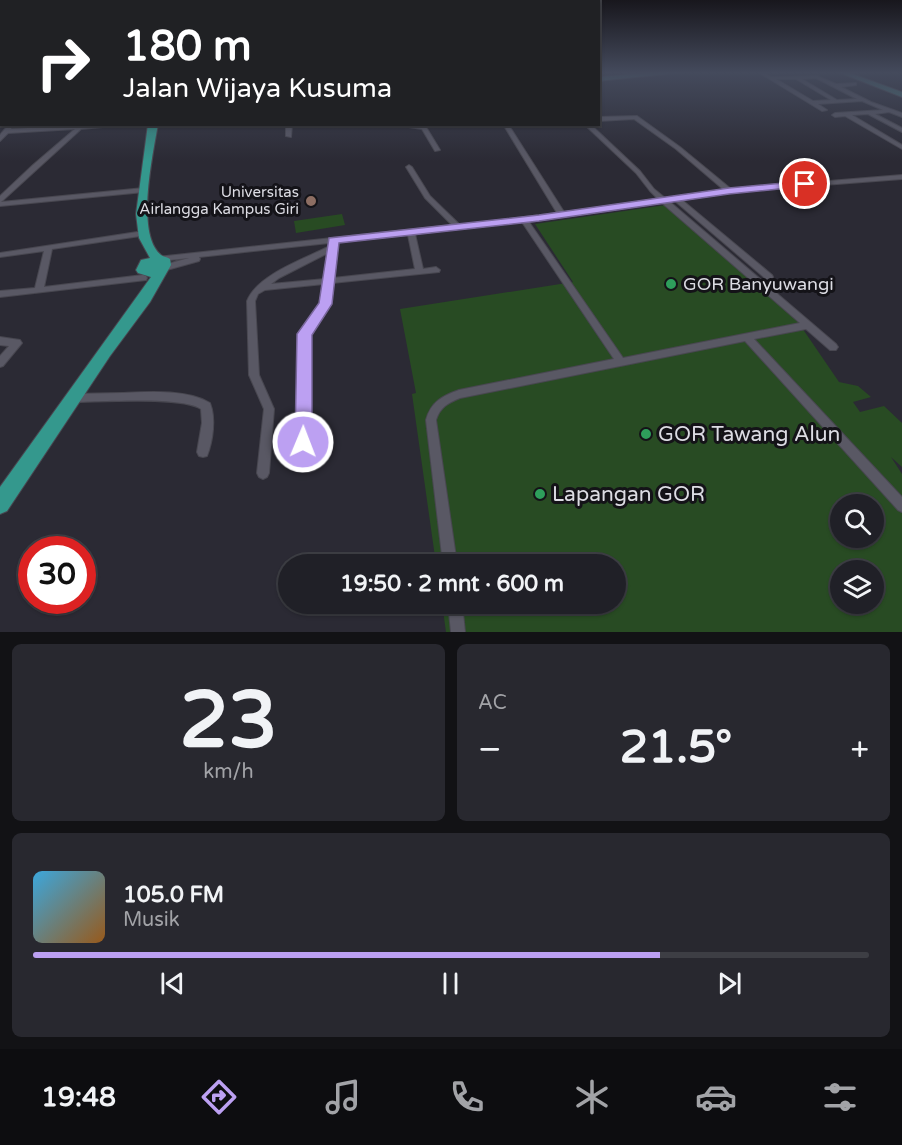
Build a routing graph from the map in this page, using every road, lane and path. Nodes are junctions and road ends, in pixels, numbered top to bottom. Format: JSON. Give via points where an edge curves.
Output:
{"nodes":[{"id":1,"x":843,"y":101,"type":"edge"},
{"id":2,"x":865,"y":101,"type":"edge"},
{"id":3,"x":837,"y":102,"type":"joint"},
{"id":4,"x":811,"y":103,"type":"joint"},
{"id":5,"x":824,"y":110,"type":"dead end"},
{"id":6,"x":892,"y":111,"type":"junction"},
{"id":7,"x":870,"y":113,"type":"junction"},
{"id":8,"x":846,"y":114,"type":"junction"},
{"id":9,"x":835,"y":115,"type":"dead end"},
{"id":10,"x":902,"y":115,"type":"edge"},
{"id":11,"x":600,"y":119,"type":"edge"},
{"id":12,"x":10,"y":126,"type":"edge"},
{"id":13,"x":106,"y":126,"type":"edge"},
{"id":14,"x":153,"y":126,"type":"edge"},
{"id":15,"x":289,"y":126,"type":"edge"},
{"id":16,"x":408,"y":126,"type":"edge"},
{"id":17,"x":506,"y":126,"type":"edge"},
{"id":18,"x":588,"y":126,"type":"edge"},
{"id":19,"x":79,"y":128,"type":"junction"},
{"id":20,"x":901,"y":129,"type":"edge"},
{"id":21,"x":6,"y":131,"type":"junction"},
{"id":22,"x":289,"y":135,"type":"dead end"},
{"id":23,"x":0,"y":139,"type":"edge"},
{"id":24,"x":902,"y":147,"type":"edge"},
{"id":25,"x":437,"y":150,"type":"dead end"},
{"id":26,"x":409,"y":167,"type":"dead end"},
{"id":27,"x":893,"y":177,"type":"junction"},
{"id":28,"x":902,"y":177,"type":"edge"},
{"id":29,"x":902,"y":184,"type":"edge"},
{"id":30,"x":144,"y":190,"type":"junction"},
{"id":31,"x":729,"y":191,"type":"junction"},
{"id":32,"x":677,"y":199,"type":"junction"},
{"id":33,"x":666,"y":200,"type":"junction"},
{"id":34,"x":0,"y":202,"type":"edge"},
{"id":35,"x":562,"y":215,"type":"junction"},
{"id":36,"x":524,"y":220,"type":"junction"},
{"id":37,"x":458,"y":227,"type":"junction"},
{"id":38,"x":411,"y":232,"type":"junction"},
{"id":39,"x":144,"y":235,"type":"junction"},
{"id":40,"x":333,"y":244,"type":"junction"},
{"id":41,"x":49,"y":247,"type":"junction"},
{"id":42,"x":0,"y":255,"type":"edge"},
{"id":43,"x":153,"y":267,"type":"junction"},
{"id":44,"x":436,"y":270,"type":"dead end"},
{"id":45,"x":420,"y":272,"type":"junction"},
{"id":46,"x":769,"y":278,"type":"dead end"},
{"id":47,"x":328,"y":282,"type":"junction"},
{"id":48,"x":259,"y":288,"type":"junction"},
{"id":49,"x":39,"y":290,"type":"junction"},
{"id":50,"x":0,"y":294,"type":"edge"},
{"id":51,"x":807,"y":325,"type":"junction"},
{"id":52,"x":747,"y":337,"type":"junction"},
{"id":53,"x":0,"y":341,"type":"edge"},
{"id":54,"x":833,"y":347,"type":"dead end"},
{"id":55,"x":621,"y":362,"type":"junction"},
{"id":56,"x":0,"y":363,"type":"edge"},
{"id":57,"x":72,"y":398,"type":"junction"},
{"id":58,"x":303,"y":442,"type":"dead end"},
{"id":59,"x":203,"y":452,"type":"dead end"},
{"id":60,"x":263,"y":473,"type":"dead end"},
{"id":61,"x":0,"y":504,"type":"edge"},
{"id":62,"x":902,"y":506,"type":"edge"},
{"id":63,"x":449,"y":554,"type":"edge"},
{"id":64,"x":456,"y":614,"type":"edge"},
{"id":65,"x":458,"y":632,"type":"edge"}],
"edges":[{"from":1,"to":3,"type":"street"},
{"from":2,"to":6,"type":"street"},
{"from":3,"to":4,"type":"street"},
{"from":4,"to":5,"type":"street"},
{"from":6,"to":7,"type":"street"},
{"from":6,"to":10,"type":"street"},
{"from":7,"to":8,"type":"street"},
{"from":7,"to":20,"type":"street"},
{"from":8,"to":9,"type":"street"},
{"from":8,"to":24,"type":"street"},
{"from":11,"to":31,"type":"street","via":[[635,117]]},
{"from":12,"to":21,"type":"street"},
{"from":13,"to":19,"type":"street"},
{"from":14,"to":30,"type":"main road"},
{"from":15,"to":22,"type":"street"},
{"from":16,"to":25,"type":"street","via":[[424,128]]},
{"from":17,"to":35,"type":"street"},
{"from":18,"to":33,"type":"street"},
{"from":19,"to":21,"type":"street"},
{"from":19,"to":34,"type":"street"},
{"from":21,"to":23,"type":"street"},
{"from":26,"to":37,"type":"street","via":[[427,197]]},
{"from":27,"to":28,"type":"street"},
{"from":27,"to":29,"type":"street"},
{"from":27,"to":31,"type":"street"},
{"from":30,"to":34,"type":"street"},
{"from":30,"to":39,"type":"main road"},
{"from":31,"to":32,"type":"street"},
{"from":32,"to":33,"type":"street"},
{"from":32,"to":46,"type":"street"},
{"from":33,"to":35,"type":"street"},
{"from":33,"to":51,"type":"street"},
{"from":35,"to":36,"type":"street"},
{"from":36,"to":37,"type":"street"},
{"from":36,"to":55,"type":"street"},
{"from":37,"to":38,"type":"street"},
{"from":38,"to":40,"type":"street"},
{"from":38,"to":45,"type":"street"},
{"from":39,"to":41,"type":"street"},
{"from":39,"to":43,"type":"main road","via":[[142,244]]},
{"from":40,"to":43,"type":"street","via":[[224,252]]},
{"from":40,"to":47,"type":"street"},
{"from":40,"to":48,"type":"street"},
{"from":41,"to":42,"type":"street"},
{"from":41,"to":49,"type":"street"},
{"from":43,"to":49,"type":"street"},
{"from":43,"to":57,"type":"main road","via":[[157,283]]},
{"from":44,"to":45,"type":"street"},
{"from":45,"to":47,"type":"street"},
{"from":47,"to":48,"type":"street"},
{"from":47,"to":58,"type":"street","via":[[326,304],[304,334]]},
{"from":48,"to":60,"type":"street","via":[[251,301],[254,375],[269,409]]},
{"from":49,"to":50,"type":"street"},
{"from":51,"to":52,"type":"street"},
{"from":51,"to":54,"type":"street"},
{"from":52,"to":55,"type":"street"},
{"from":52,"to":62,"type":"street"},
{"from":53,"to":56,"type":"street","via":[[17,343]]},
{"from":55,"to":63,"type":"street","via":[[459,394],[439,402],[431,420]]},
{"from":57,"to":59,"type":"street","via":[[168,397],[203,402],[207,419]]},
{"from":57,"to":61,"type":"main road"},
{"from":64,"to":65,"type":"street"}]}
